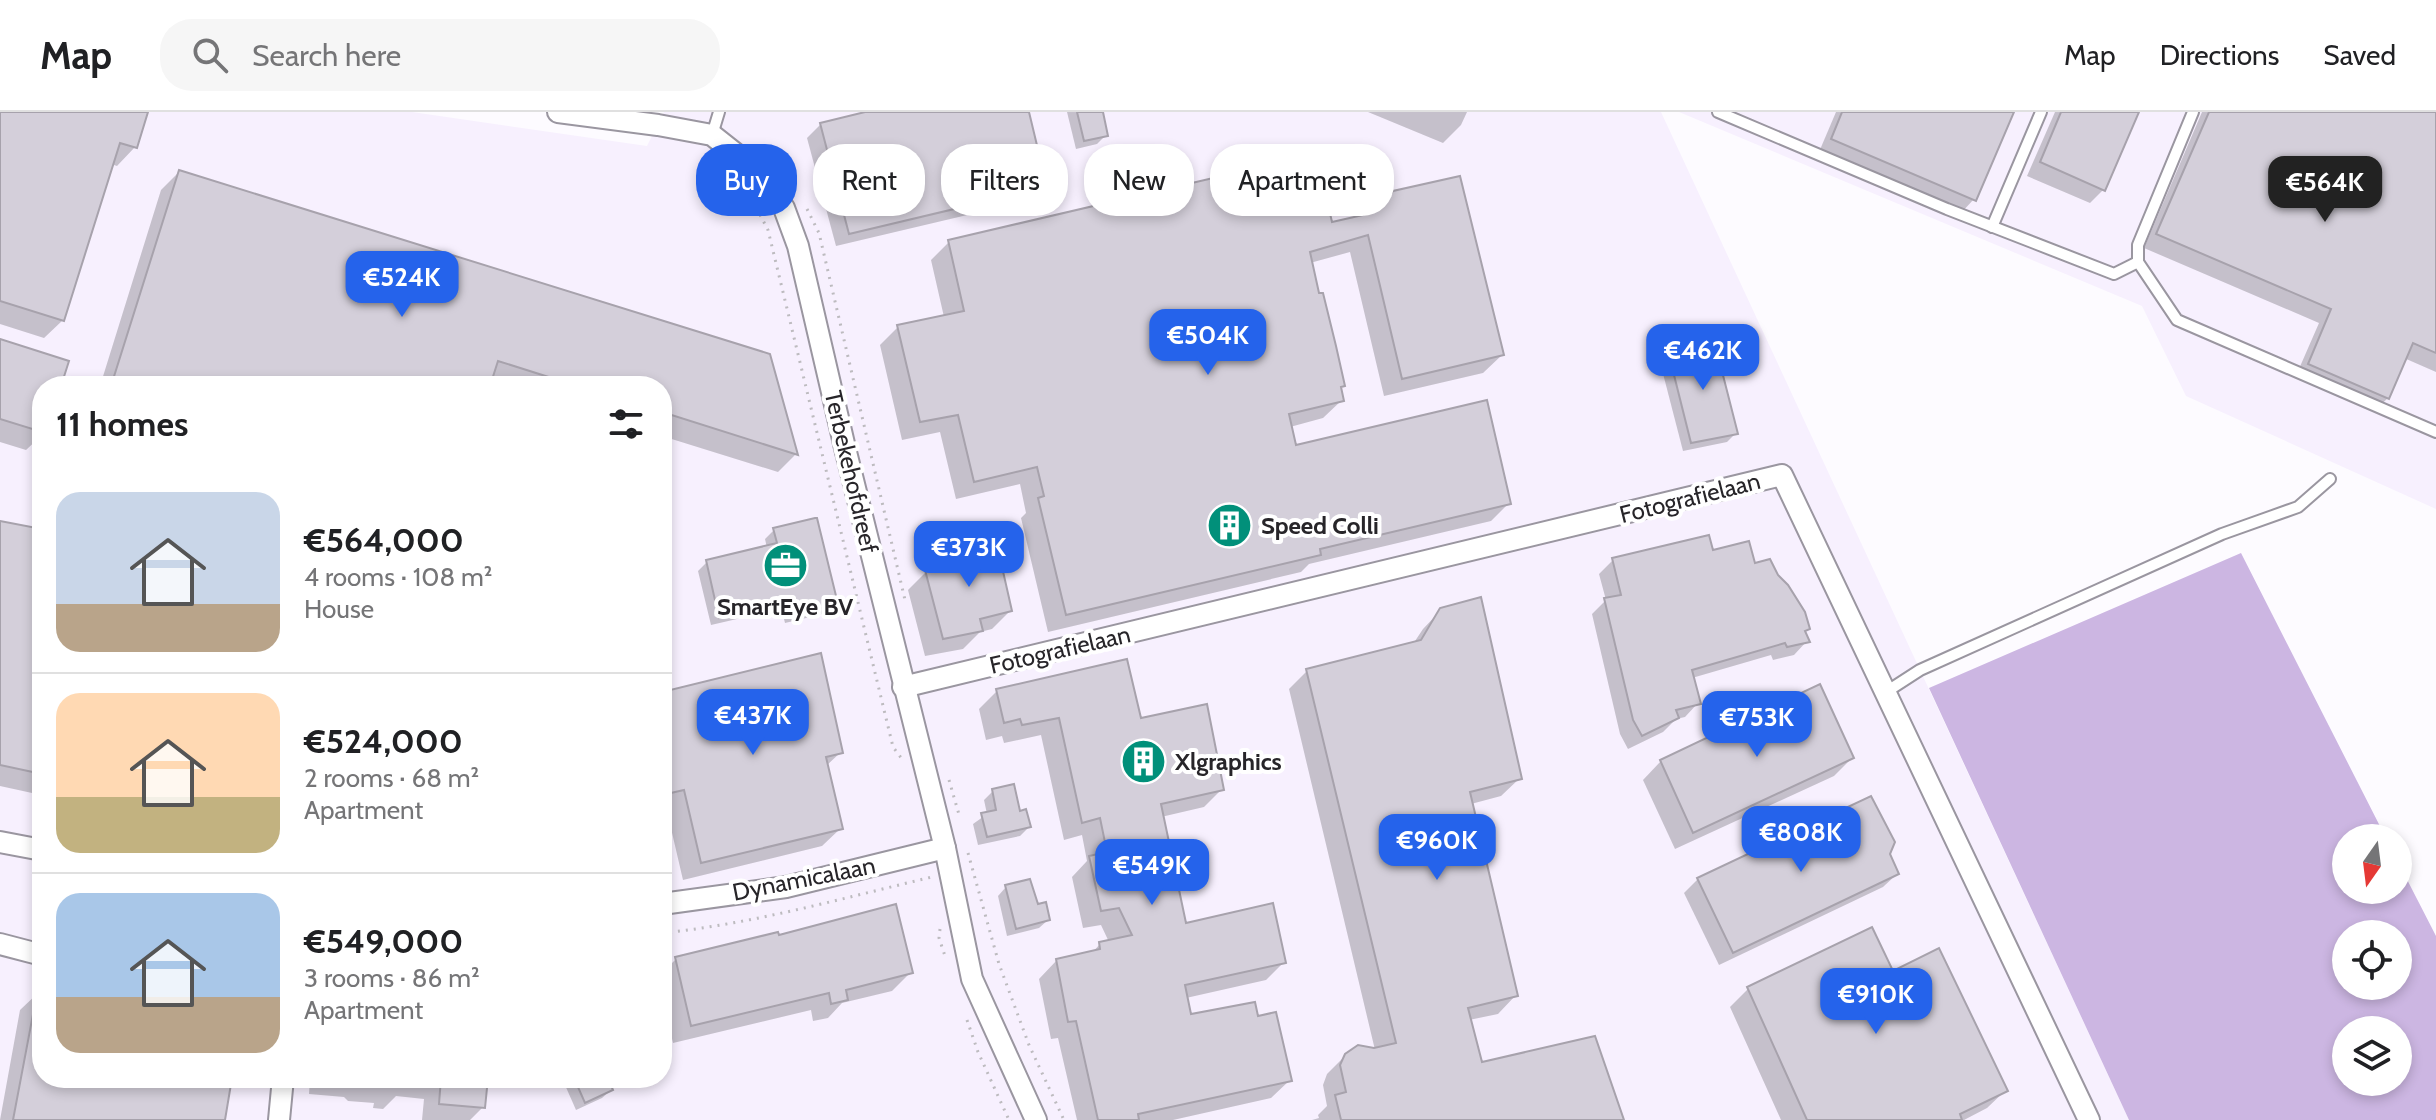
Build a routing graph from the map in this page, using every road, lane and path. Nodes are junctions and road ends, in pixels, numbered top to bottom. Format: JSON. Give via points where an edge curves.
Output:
{"nodes":[{"id":1,"x":558,"y":112,"type":"edge"},
{"id":2,"x":719,"y":112,"type":"edge"},
{"id":3,"x":1718,"y":112,"type":"edge"},
{"id":4,"x":2041,"y":112,"type":"edge"},
{"id":5,"x":2193,"y":112,"type":"edge"},
{"id":6,"x":712,"y":135,"type":"junction"},
{"id":7,"x":761,"y":216,"type":"edge"},
{"id":8,"x":1992,"y":227,"type":"junction"},
{"id":9,"x":2138,"y":262,"type":"junction"},
{"id":10,"x":2436,"y":432,"type":"edge"},
{"id":11,"x":2330,"y":479,"type":"dead end"},
{"id":12,"x":903,"y":687,"type":"junction"},
{"id":13,"x":1886,"y":692,"type":"junction"},
{"id":14,"x":902,"y":759,"type":"dead end"},
{"id":15,"x":0,"y":842,"type":"edge"},
{"id":16,"x":32,"y":848,"type":"edge"},
{"id":17,"x":945,"y":848,"type":"junction"},
{"id":18,"x":967,"y":850,"type":"dead end"},
{"id":19,"x":934,"y":876,"type":"dead end"},
{"id":20,"x":672,"y":903,"type":"edge"},
{"id":21,"x":672,"y":932,"type":"edge"},
{"id":22,"x":0,"y":944,"type":"edge"},
{"id":23,"x":32,"y":952,"type":"edge"},
{"id":24,"x":282,"y":1088,"type":"edge"},
{"id":25,"x":279,"y":1120,"type":"edge"},
{"id":26,"x":1036,"y":1120,"type":"edge"},
{"id":27,"x":1064,"y":1120,"type":"edge"},
{"id":28,"x":2089,"y":1120,"type":"edge"}],
"edges":[{"from":1,"to":6,"type":"street","name":"Terbekehofdreef"},
{"from":2,"to":6,"type":"lane"},
{"from":3,"to":8,"type":"lane"},
{"from":4,"to":8,"type":"lane"},
{"from":5,"to":9,"type":"lane","via":[[2138,245]]},
{"from":6,"to":12,"type":"street","name":"Terbekehofdreef","via":[[760,173],[784,208],[798,246]]},
{"from":7,"to":14,"type":"path","via":[[886,721]]},
{"from":8,"to":9,"type":"lane","via":[[2114,274]]},
{"from":9,"to":10,"type":"lane","via":[[2177,320]]},
{"from":11,"to":13,"type":"lane","via":[[2298,507],[2222,534],[1920,670]]},
{"from":12,"to":13,"type":"street","name":"Fotografielaan","via":[[1782,475]]},
{"from":12,"to":17,"type":"street","name":"Terbekehofdreef"},
{"from":13,"to":28,"type":"street","name":"Fotografielaan"},
{"from":15,"to":16,"type":"street"},
{"from":17,"to":20,"type":"street","name":"Dynamicalaan","via":[[786,887]]},
{"from":17,"to":26,"type":"street","name":"Terbekehofdreef","via":[[972,979]]},
{"from":18,"to":27,"type":"path","via":[[999,964]]},
{"from":19,"to":21,"type":"path"},
{"from":22,"to":23,"type":"street"},
{"from":24,"to":25,"type":"street"}]}
